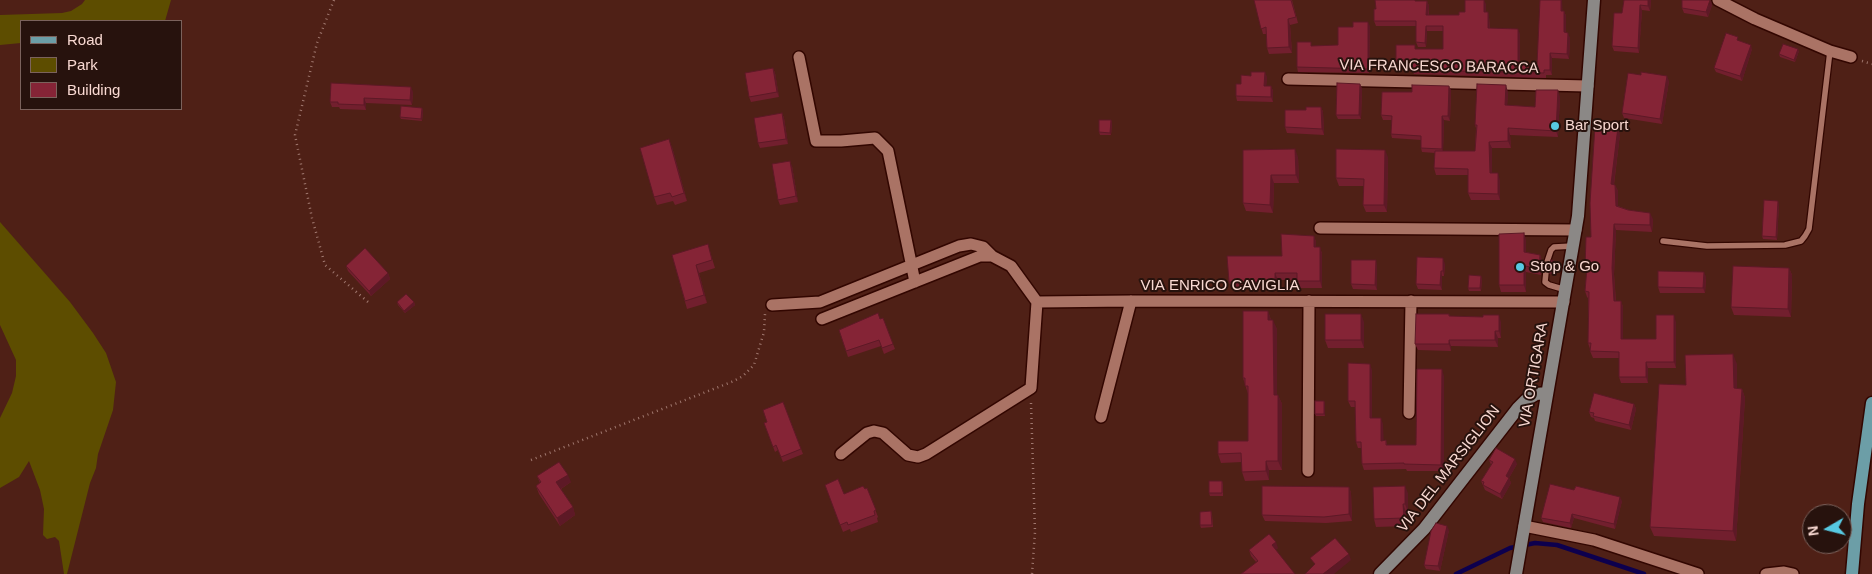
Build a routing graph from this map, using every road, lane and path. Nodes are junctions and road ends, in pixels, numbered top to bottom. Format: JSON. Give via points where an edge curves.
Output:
{"nodes":[{"id":1,"x":334,"y":0,"type":"edge"},
{"id":2,"x":1594,"y":0,"type":"edge"},
{"id":3,"x":1718,"y":0,"type":"edge"},
{"id":4,"x":1830,"y":51,"type":"junction"},
{"id":5,"x":799,"y":57,"type":"dead end"},
{"id":6,"x":1851,"y":57,"type":"dead end"},
{"id":7,"x":1288,"y":78,"type":"dead end"},
{"id":8,"x":1588,"y":86,"type":"junction"},
{"id":9,"x":1320,"y":228,"type":"dead end"},
{"id":10,"x":1576,"y":230,"type":"junction"},
{"id":11,"x":1663,"y":241,"type":"dead end"},
{"id":12,"x":1573,"y":246,"type":"junction"},
{"id":13,"x":992,"y":256,"type":"junction"},
{"id":14,"x":911,"y":266,"type":"junction"},
{"id":15,"x":915,"y":282,"type":"junction"},
{"id":16,"x":1565,"y":296,"type":"junction"},
{"id":17,"x":1132,"y":301,"type":"junction"},
{"id":18,"x":1309,"y":301,"type":"junction"},
{"id":19,"x":1411,"y":301,"type":"junction"},
{"id":20,"x":368,"y":302,"type":"dead end"},
{"id":21,"x":1037,"y":302,"type":"junction"},
{"id":22,"x":769,"y":308,"type":"joint"},
{"id":23,"x":822,"y":318,"type":"dead end"},
{"id":24,"x":1031,"y":388,"type":"junction"},
{"id":25,"x":1548,"y":393,"type":"junction"},
{"id":26,"x":1872,"y":402,"type":"edge"},
{"id":27,"x":1409,"y":413,"type":"dead end"},
{"id":28,"x":1101,"y":417,"type":"dead end"},
{"id":29,"x":841,"y":454,"type":"dead end"},
{"id":30,"x":531,"y":460,"type":"dead end"},
{"id":31,"x":1308,"y":471,"type":"dead end"},
{"id":32,"x":1523,"y":531,"type":"junction"},
{"id":33,"x":1517,"y":569,"type":"edge"},
{"id":34,"x":1032,"y":574,"type":"edge"},
{"id":35,"x":1380,"y":574,"type":"edge"},
{"id":36,"x":1698,"y":574,"type":"edge"},
{"id":37,"x":1766,"y":574,"type":"edge"},
{"id":38,"x":1792,"y":574,"type":"edge"},
{"id":39,"x":1852,"y":574,"type":"edge"}],
"edges":[{"from":1,"to":20,"type":"path","via":[[317,43],[295,135],[325,265]]},
{"from":2,"to":8,"type":"street","name":"VIA ORTIGARA"},
{"from":3,"to":4,"type":"street"},
{"from":4,"to":6,"type":"street"},
{"from":4,"to":11,"type":"lane","via":[[1809,229],[1801,241],[1785,245],[1707,246]]},
{"from":5,"to":14,"type":"street","via":[[816,140],[875,138],[888,151]]},
{"from":7,"to":8,"type":"street","name":"VIA FRANCESCO BARACCA"},
{"from":8,"to":10,"type":"street","name":"VIA ORTIGARA"},
{"from":9,"to":10,"type":"street"},
{"from":10,"to":12,"type":"street","name":"VIA ORTIGARA"},
{"from":12,"to":16,"type":"street","name":"VIA ORTIGARA"},
{"from":12,"to":16,"type":"lane","via":[[1554,247],[1545,275],[1545,282]]},
{"from":13,"to":14,"type":"street","via":[[983,247],[971,244]]},
{"from":13,"to":15,"type":"street","via":[[980,256]]},
{"from":13,"to":21,"type":"street","via":[[1011,266]]},
{"from":14,"to":15,"type":"street"},
{"from":14,"to":22,"type":"street","via":[[820,302]]},
{"from":15,"to":23,"type":"street"},
{"from":16,"to":19,"type":"street","name":"VIA ENRICO CAVIGLIA"},
{"from":16,"to":25,"type":"street","name":"VIA ORTIGARA"},
{"from":17,"to":18,"type":"street","name":"VIA ENRICO CAVIGLIA"},
{"from":17,"to":21,"type":"street","name":"VIA ENRICO CAVIGLIA"},
{"from":17,"to":28,"type":"street","name":"VIA ENRICO CAVIGLIA"},
{"from":18,"to":19,"type":"street","name":"VIA ENRICO CAVIGLIA"},
{"from":18,"to":31,"type":"street","name":"VIA ENRICO CAVIGLIA"},
{"from":19,"to":27,"type":"street"},
{"from":21,"to":24,"type":"street"},
{"from":22,"to":30,"type":"path","via":[[754,365],[743,376]]},
{"from":24,"to":29,"type":"street","via":[[918,458],[908,455],[883,433],[874,431]]},
{"from":24,"to":34,"type":"path","via":[[1035,532]]},
{"from":25,"to":32,"type":"street","name":"VIA ORTIGARA"},
{"from":25,"to":35,"type":"street","name":"VIA DEL MARSIGLION","via":[[1536,394],[1518,408],[1424,529]]},
{"from":26,"to":39,"type":"main road"},
{"from":32,"to":33,"type":"street","name":"VIA ORTIGARA"},
{"from":32,"to":36,"type":"street","via":[[1594,540]]},
{"from":37,"to":38,"type":"street"}]}
